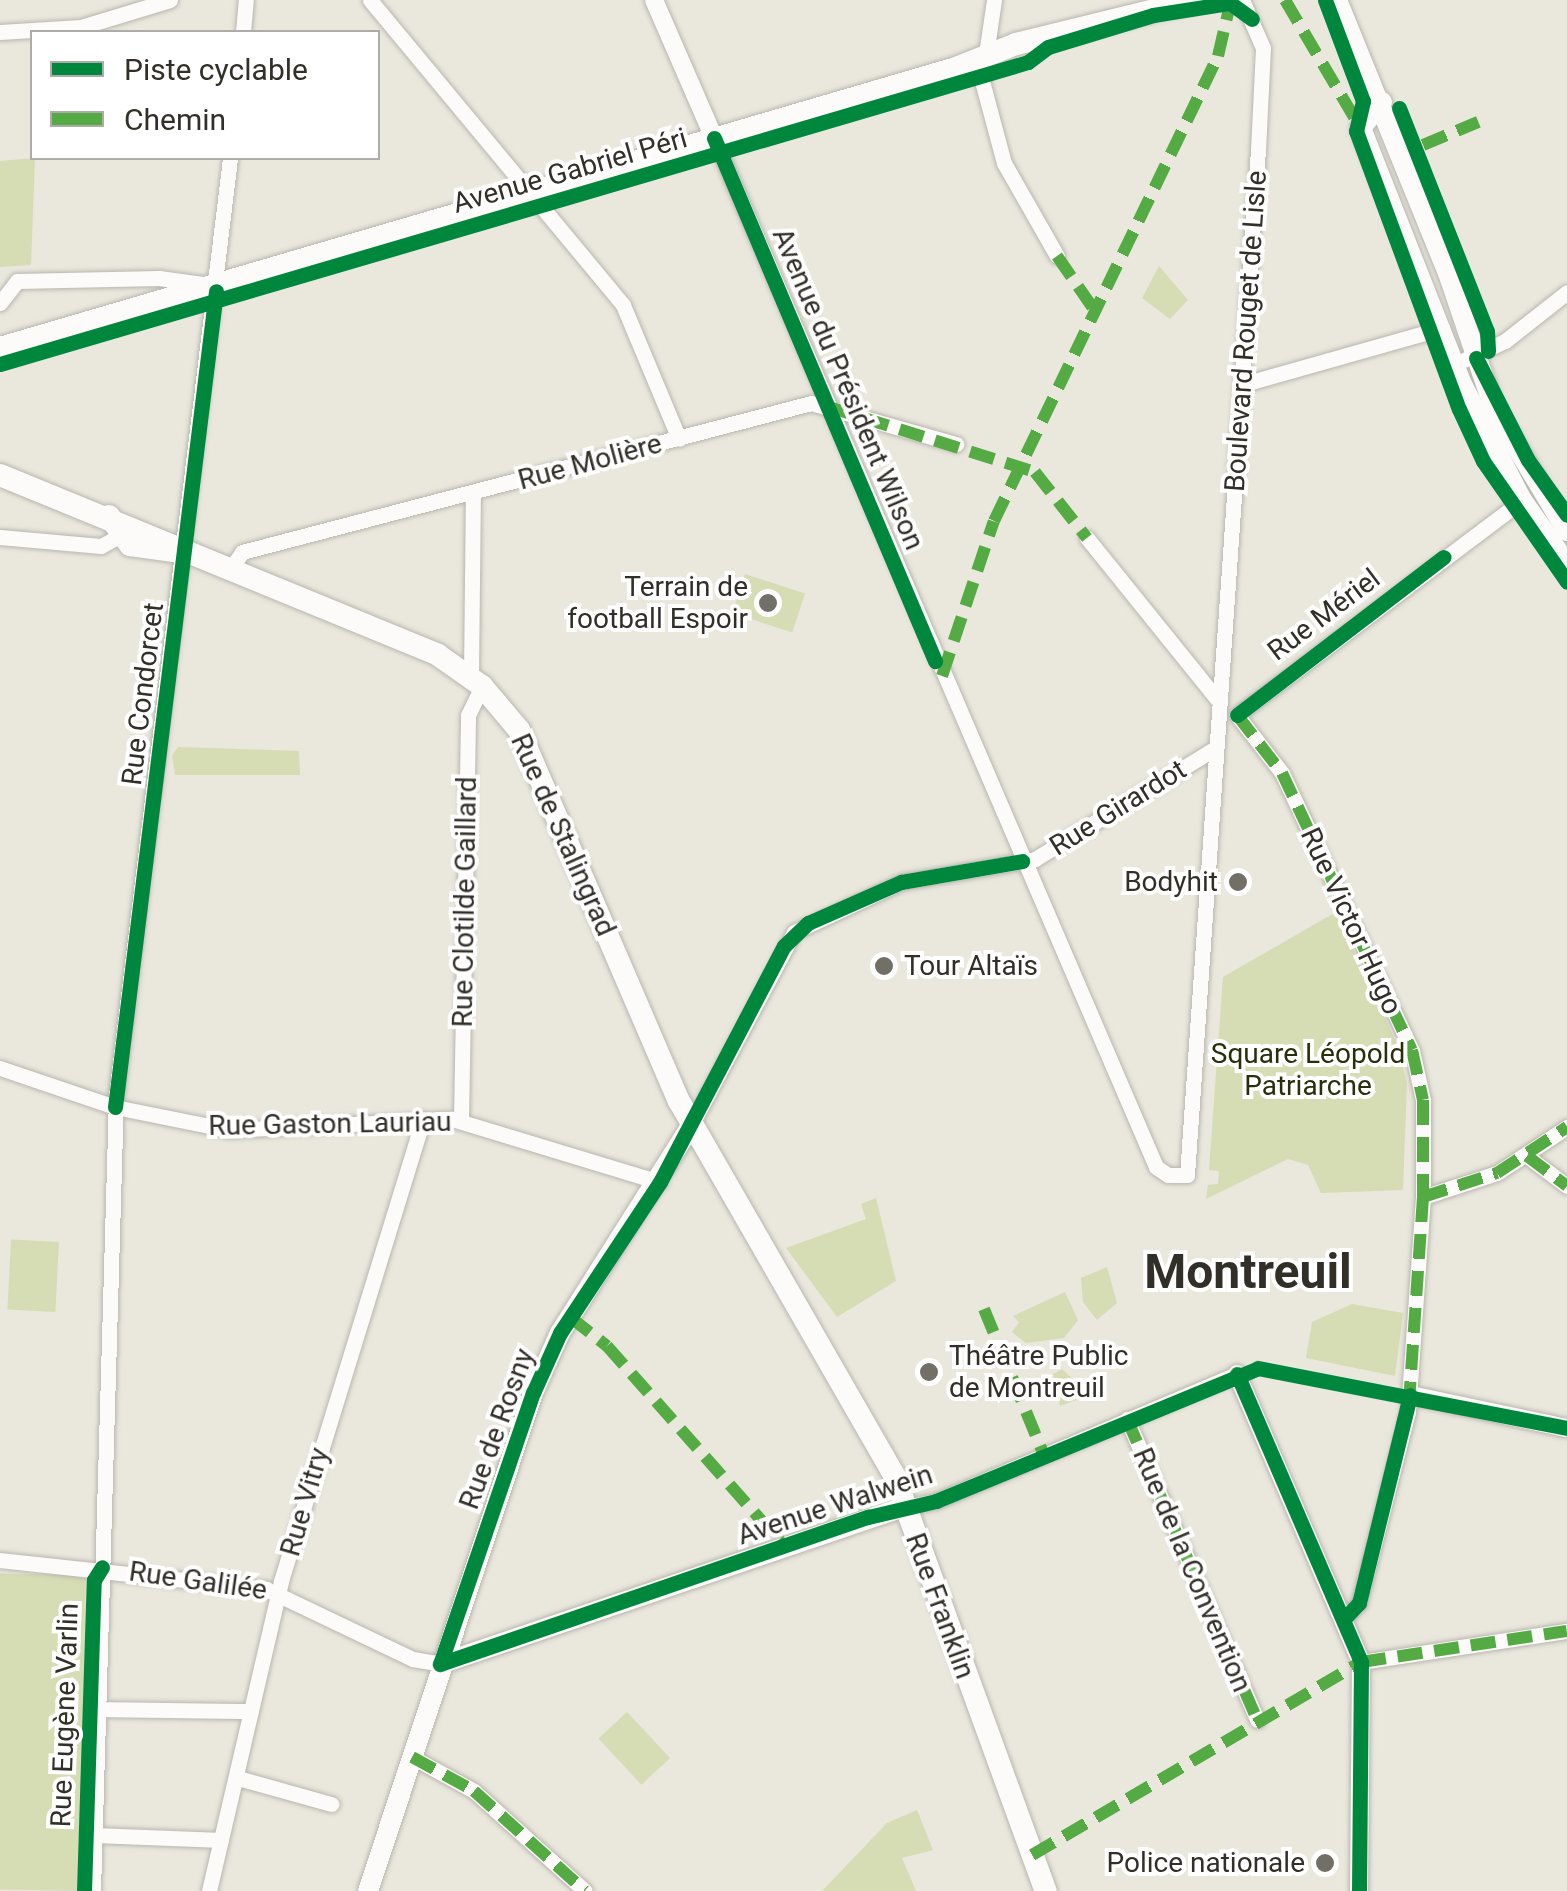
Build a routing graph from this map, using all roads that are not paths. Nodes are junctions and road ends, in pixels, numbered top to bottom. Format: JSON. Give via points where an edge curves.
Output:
{"nodes":[{"id":1,"x":170,"y":0,"type":"edge"},
{"id":2,"x":246,"y":0,"type":"edge"},
{"id":3,"x":370,"y":0,"type":"edge"},
{"id":4,"x":654,"y":0,"type":"edge"},
{"id":5,"x":994,"y":0,"type":"edge"},
{"id":6,"x":1196,"y":0,"type":"edge"},
{"id":7,"x":1242,"y":0,"type":"edge"},
{"id":8,"x":1337,"y":0,"type":"edge"},
{"id":9,"x":40,"y":30,"type":"edge"},
{"id":10,"x":243,"y":30,"type":"edge"},
{"id":11,"x":30,"y":31,"type":"edge"},
{"id":12,"x":0,"y":32,"type":"edge"},
{"id":13,"x":985,"y":59,"type":"junction"},
{"id":14,"x":1382,"y":102,"type":"junction"},
{"id":15,"x":714,"y":138,"type":"junction"},
{"id":16,"x":230,"y":160,"type":"edge"},
{"id":17,"x":531,"y":193,"type":"junction"},
{"id":18,"x":1058,"y":256,"type":"dead end"},
{"id":19,"x":217,"y":286,"type":"junction"},
{"id":20,"x":1567,"y":292,"type":"edge"},
{"id":21,"x":0,"y":304,"type":"edge"},
{"id":22,"x":1442,"y":328,"type":"junction"},
{"id":23,"x":0,"y":348,"type":"edge"},
{"id":24,"x":1476,"y":358,"type":"junction"},
{"id":25,"x":1455,"y":364,"type":"junction"},
{"id":26,"x":1244,"y":384,"type":"junction"},
{"id":27,"x":829,"y":406,"type":"junction"},
{"id":28,"x":679,"y":439,"type":"junction"},
{"id":29,"x":956,"y":444,"type":"dead end"},
{"id":30,"x":0,"y":475,"type":"edge"},
{"id":31,"x":474,"y":492,"type":"junction"},
{"id":32,"x":1522,"y":500,"type":"junction"},
{"id":33,"x":121,"y":526,"type":"junction"},
{"id":34,"x":1567,"y":531,"type":"edge"},
{"id":35,"x":0,"y":537,"type":"edge"},
{"id":36,"x":1087,"y":538,"type":"dead end"},
{"id":37,"x":186,"y":552,"type":"junction"},
{"id":38,"x":1567,"y":564,"type":"edge"},
{"id":39,"x":231,"y":568,"type":"junction"},
{"id":40,"x":1222,"y":665,"type":"junction"},
{"id":41,"x":476,"y":681,"type":"junction"},
{"id":42,"x":1216,"y":698,"type":"junction"},
{"id":43,"x":1230,"y":714,"type":"junction"},
{"id":44,"x":1212,"y":750,"type":"junction"},
{"id":45,"x":1214,"y":775,"type":"junction"},
{"id":46,"x":1022,"y":861,"type":"junction"},
{"id":47,"x":0,"y":1068,"type":"edge"},
{"id":48,"x":115,"y":1107,"type":"junction"},
{"id":49,"x":423,"y":1119,"type":"junction"},
{"id":50,"x":461,"y":1121,"type":"junction"},
{"id":51,"x":692,"y":1124,"type":"junction"},
{"id":52,"x":1567,"y":1128,"type":"edge"},
{"id":53,"x":1527,"y":1156,"type":"junction"},
{"id":54,"x":1187,"y":1175,"type":"joint"},
{"id":55,"x":660,"y":1182,"type":"junction"},
{"id":56,"x":1567,"y":1186,"type":"edge"},
{"id":57,"x":1424,"y":1198,"type":"junction"},
{"id":58,"x":1237,"y":1374,"type":"joint"},
{"id":59,"x":1410,"y":1395,"type":"junction"},
{"id":60,"x":1127,"y":1419,"type":"junction"},
{"id":61,"x":1567,"y":1428,"type":"edge"},
{"id":62,"x":905,"y":1507,"type":"junction"},
{"id":63,"x":0,"y":1560,"type":"edge"},
{"id":64,"x":102,"y":1566,"type":"junction"},
{"id":65,"x":279,"y":1592,"type":"junction"},
{"id":66,"x":1344,"y":1619,"type":"junction"},
{"id":67,"x":1567,"y":1631,"type":"edge"},
{"id":68,"x":1361,"y":1662,"type":"junction"},
{"id":69,"x":440,"y":1664,"type":"junction"},
{"id":70,"x":99,"y":1709,"type":"junction"},
{"id":71,"x":251,"y":1711,"type":"junction"},
{"id":72,"x":1257,"y":1720,"type":"dead end"},
{"id":73,"x":412,"y":1756,"type":"junction"},
{"id":74,"x":238,"y":1778,"type":"junction"},
{"id":75,"x":331,"y":1804,"type":"dead end"},
{"id":76,"x":95,"y":1835,"type":"junction"},
{"id":77,"x":222,"y":1840,"type":"junction"},
{"id":78,"x":93,"y":1891,"type":"edge"},
{"id":79,"x":209,"y":1891,"type":"edge"},
{"id":80,"x":368,"y":1891,"type":"edge"},
{"id":81,"x":585,"y":1891,"type":"edge"},
{"id":82,"x":1046,"y":1891,"type":"edge"},
{"id":83,"x":1359,"y":1891,"type":"edge"}],
"edges":[{"from":1,"to":9,"type":"street","via":[[81,28]]},
{"from":2,"to":10,"type":"street"},
{"from":3,"to":17,"type":"street"},
{"from":4,"to":15,"type":"street","name":"Avenue du Président Wilson"},
{"from":5,"to":13,"type":"street"},
{"from":6,"to":13,"type":"main road","name":"Avenue Gabriel Péri","via":[[1016,44]]},
{"from":7,"to":26,"type":"street","name":"Boulevard Rouget de Lisle","via":[[1263,48]]},
{"from":8,"to":14,"type":"main road"},
{"from":11,"to":12,"type":"street"},
{"from":13,"to":15,"type":"main road","name":"Avenue Gabriel Péri"},
{"from":13,"to":18,"type":"street","via":[[982,81],[1004,162]]},
{"from":14,"to":22,"type":"main road","via":[[1361,128]]},
{"from":14,"to":24,"type":"main road"},
{"from":15,"to":17,"type":"main road","name":"Avenue Gabriel Péri"},
{"from":15,"to":27,"type":"street","name":"Avenue du Président Wilson"},
{"from":16,"to":19,"type":"street","name":"Rue Condorcet"},
{"from":17,"to":19,"type":"main road","name":"Avenue Gabriel Péri"},
{"from":17,"to":28,"type":"street","via":[[624,305]]},
{"from":19,"to":21,"type":"street","via":[[159,278],[17,281]]},
{"from":19,"to":23,"type":"main road","name":"Avenue Gabriel Péri"},
{"from":19,"to":37,"type":"street","name":"Rue Condorcet"},
{"from":20,"to":24,"type":"street"},
{"from":22,"to":25,"type":"main road"},
{"from":22,"to":26,"type":"street"},
{"from":24,"to":25,"type":"street"},
{"from":24,"to":34,"type":"main road","via":[[1508,437]]},
{"from":25,"to":32,"type":"main road"},
{"from":26,"to":40,"type":"street","name":"Boulevard Rouget de Lisle"},
{"from":27,"to":28,"type":"street","name":"Rue Molière","via":[[810,402]]},
{"from":27,"to":29,"type":"street","name":"Rue Molière"},
{"from":27,"to":46,"type":"street","name":"Avenue du Président Wilson"},
{"from":28,"to":31,"type":"street","name":"Rue Molière"},
{"from":30,"to":33,"type":"main road","name":"Rue de Stalingrad"},
{"from":31,"to":39,"type":"street","name":"Rue Molière","via":[[242,552]]},
{"from":31,"to":41,"type":"street","name":"Rue Clotilde Gaillard"},
{"from":32,"to":38,"type":"main road"},
{"from":32,"to":43,"type":"street","name":"Rue Mériel"},
{"from":33,"to":35,"type":"street","via":[[101,546]]},
{"from":33,"to":37,"type":"main road","name":"Rue de Stalingrad","via":[[142,550]]},
{"from":36,"to":42,"type":"street"},
{"from":37,"to":39,"type":"main road","name":"Rue de Stalingrad"},
{"from":37,"to":48,"type":"street","name":"Rue Condorcet"},
{"from":39,"to":41,"type":"main road","name":"Rue de Stalingrad","via":[[438,655]]},
{"from":40,"to":42,"type":"street","name":"Boulevard Rouget de Lisle"},
{"from":40,"to":43,"type":"street","name":"Boulevard Rouget de Lisle"},
{"from":41,"to":50,"type":"street","name":"Rue Clotilde Gaillard","via":[[468,715]]},
{"from":41,"to":51,"type":"main road","name":"Rue de Stalingrad","via":[[533,756]]},
{"from":42,"to":44,"type":"street","name":"Boulevard Rouget de Lisle"},
{"from":43,"to":45,"type":"street","name":"Boulevard Rouget de Lisle"},
{"from":43,"to":57,"type":"street","name":"Rue Victor Hugo","via":[[1282,773],[1412,1050],[1422,1100]]},
{"from":44,"to":45,"type":"street","name":"Boulevard Rouget de Lisle"},
{"from":44,"to":46,"type":"street","name":"Rue Girardot"},
{"from":45,"to":54,"type":"street","name":"Boulevard Rouget de Lisle"},
{"from":46,"to":51,"type":"street","name":"Rue Girardot","via":[[901,882],[794,932]]},
{"from":46,"to":54,"type":"street","name":"Avenue du Président Wilson","via":[[1156,1167]]},
{"from":47,"to":48,"type":"street","name":"Rue Gaston Lauriau"},
{"from":48,"to":49,"type":"street","name":"Rue Gaston Lauriau","via":[[229,1130]]},
{"from":48,"to":64,"type":"street","name":"Rue Eugène Varlin"},
{"from":49,"to":50,"type":"street","name":"Rue Gaston Lauriau"},
{"from":49,"to":65,"type":"street","name":"Rue Vitry"},
{"from":50,"to":55,"type":"street","name":"Rue Gaston Lauriau"},
{"from":51,"to":55,"type":"main road","name":"Rue de Rosny"},
{"from":51,"to":62,"type":"main road","name":"Rue Franklin","via":[[896,1478]]},
{"from":52,"to":53,"type":"street"},
{"from":53,"to":56,"type":"street"},
{"from":53,"to":57,"type":"street"},
{"from":55,"to":69,"type":"main road","name":"Rue de Rosny","via":[[560,1332]]},
{"from":57,"to":59,"type":"street","name":"Rue Victor Hugo"},
{"from":58,"to":60,"type":"street","name":"Avenue Walwein"},
{"from":58,"to":66,"type":"street"},
{"from":59,"to":61,"type":"street"},
{"from":59,"to":66,"type":"street","name":"Rue Victor Hugo","via":[[1359,1603]]},
{"from":60,"to":62,"type":"street","name":"Avenue Walwein","via":[[936,1501]]},
{"from":60,"to":72,"type":"street","name":"Rue de la Convention"},
{"from":62,"to":69,"type":"main road","name":"Avenue Walwein"},
{"from":62,"to":82,"type":"main road","name":"Rue Franklin"},
{"from":63,"to":64,"type":"street","name":"Rue Galilée"},
{"from":64,"to":65,"type":"street","name":"Rue Galilée"},
{"from":64,"to":70,"type":"street","name":"Rue Eugène Varlin"},
{"from":65,"to":69,"type":"street","name":"Rue Galilée","via":[[413,1660]]},
{"from":65,"to":71,"type":"street","name":"Rue Vitry"},
{"from":66,"to":68,"type":"street"},
{"from":67,"to":68,"type":"street"},
{"from":68,"to":83,"type":"street"},
{"from":69,"to":73,"type":"main road","name":"Rue de Rosny"},
{"from":70,"to":71,"type":"street"},
{"from":70,"to":76,"type":"street","name":"Rue Eugène Varlin"},
{"from":71,"to":74,"type":"street","name":"Rue Vitry"},
{"from":73,"to":80,"type":"main road","name":"Rue de Rosny"},
{"from":73,"to":81,"type":"street","via":[[479,1795]]},
{"from":74,"to":75,"type":"street"},
{"from":74,"to":77,"type":"street","name":"Rue Vitry"},
{"from":76,"to":77,"type":"street"},
{"from":76,"to":78,"type":"street","name":"Rue Eugène Varlin"},
{"from":77,"to":79,"type":"street","name":"Rue Vitry"}]}
